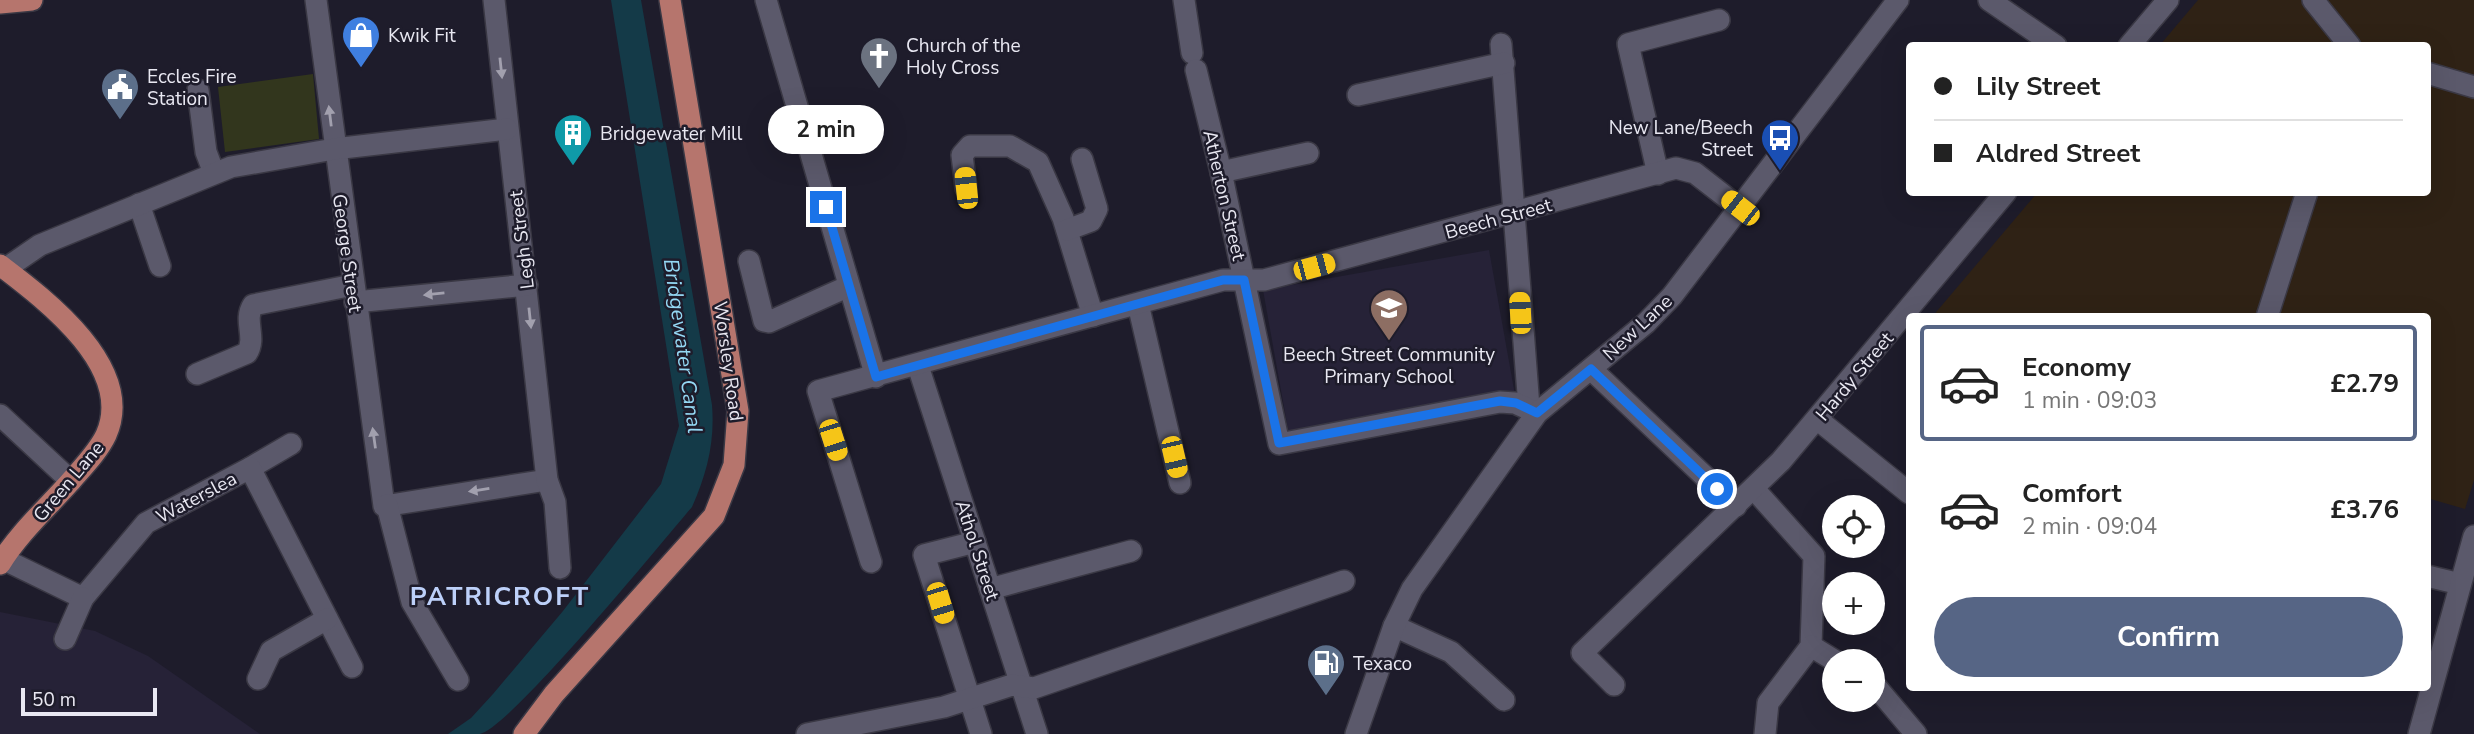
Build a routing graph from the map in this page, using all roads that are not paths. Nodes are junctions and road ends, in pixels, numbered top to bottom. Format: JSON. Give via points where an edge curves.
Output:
{"nodes":[{"id":1,"x":32,"y":0,"type":"edge"},
{"id":2,"x":316,"y":0,"type":"edge"},
{"id":3,"x":495,"y":0,"type":"edge"},
{"id":4,"x":670,"y":0,"type":"edge"},
{"id":5,"x":766,"y":0,"type":"edge"},
{"id":6,"x":1184,"y":0,"type":"edge"},
{"id":7,"x":1898,"y":0,"type":"edge"},
{"id":8,"x":1989,"y":0,"type":"edge"},
{"id":9,"x":2168,"y":0,"type":"edge"},
{"id":10,"x":2313,"y":0,"type":"edge"},
{"id":11,"x":0,"y":3,"type":"edge"},
{"id":12,"x":1719,"y":20,"type":"dead end"},
{"id":13,"x":2050,"y":42,"type":"edge"},
{"id":14,"x":2132,"y":42,"type":"edge"},
{"id":15,"x":2347,"y":42,"type":"edge"},
{"id":16,"x":2431,"y":74,"type":"edge"},
{"id":17,"x":2474,"y":87,"type":"edge"},
{"id":18,"x":198,"y":90,"type":"dead end"},
{"id":19,"x":1358,"y":95,"type":"dead end"},
{"id":20,"x":507,"y":129,"type":"junction"},
{"id":21,"x":334,"y":149,"type":"junction"},
{"id":22,"x":1308,"y":153,"type":"dead end"},
{"id":23,"x":1082,"y":159,"type":"dead end"},
{"id":24,"x":1221,"y":172,"type":"junction"},
{"id":25,"x":1658,"y":174,"type":"junction"},
{"id":26,"x":207,"y":176,"type":"junction"},
{"id":27,"x":966,"y":188,"type":"dead end"},
{"id":28,"x":2003,"y":196,"type":"edge"},
{"id":29,"x":2306,"y":196,"type":"edge"},
{"id":30,"x":139,"y":204,"type":"junction"},
{"id":31,"x":1740,"y":208,"type":"junction"},
{"id":32,"x":1514,"y":214,"type":"junction"},
{"id":33,"x":1065,"y":224,"type":"junction"},
{"id":34,"x":749,"y":261,"type":"dead end"},
{"id":35,"x":160,"y":266,"type":"dead end"},
{"id":36,"x":2,"y":267,"type":"edge"},
{"id":37,"x":1244,"y":280,"type":"junction"},
{"id":38,"x":527,"y":285,"type":"junction"},
{"id":39,"x":849,"y":286,"type":"junction"},
{"id":40,"x":354,"y":293,"type":"junction"},
{"id":41,"x":1138,"y":304,"type":"junction"},
{"id":42,"x":2268,"y":313,"type":"edge"},
{"id":43,"x":1093,"y":316,"type":"junction"},
{"id":44,"x":918,"y":366,"type":"junction"},
{"id":45,"x":1591,"y":369,"type":"junction"},
{"id":46,"x":197,"y":374,"type":"dead end"},
{"id":47,"x":876,"y":377,"type":"junction"},
{"id":48,"x":1533,"y":410,"type":"junction"},
{"id":49,"x":0,"y":415,"type":"edge"},
{"id":50,"x":1817,"y":419,"type":"junction"},
{"id":51,"x":291,"y":444,"type":"dead end"},
{"id":52,"x":250,"y":468,"type":"junction"},
{"id":53,"x":547,"y":480,"type":"junction"},
{"id":54,"x":71,"y":481,"type":"junction"},
{"id":55,"x":1180,"y":483,"type":"dead end"},
{"id":56,"x":1754,"y":489,"type":"junction"},
{"id":57,"x":1906,"y":491,"type":"edge"},
{"id":58,"x":385,"y":505,"type":"junction"},
{"id":59,"x":1735,"y":506,"type":"junction"},
{"id":60,"x":2474,"y":536,"type":"edge"},
{"id":61,"x":975,"y":542,"type":"junction"},
{"id":62,"x":1131,"y":551,"type":"dead end"},
{"id":63,"x":3,"y":554,"type":"edge"},
{"id":64,"x":871,"y":562,"type":"dead end"},
{"id":65,"x":560,"y":568,"type":"dead end"},
{"id":66,"x":2431,"y":577,"type":"edge"},
{"id":67,"x":1344,"y":581,"type":"dead end"},
{"id":68,"x":2460,"y":584,"type":"junction"},
{"id":69,"x":990,"y":589,"type":"junction"},
{"id":70,"x":83,"y":598,"type":"junction"},
{"id":71,"x":327,"y":619,"type":"junction"},
{"id":72,"x":1394,"y":626,"type":"junction"},
{"id":73,"x":65,"y":639,"type":"dead end"},
{"id":74,"x":1811,"y":646,"type":"junction"},
{"id":75,"x":1822,"y":653,"type":"edge"},
{"id":76,"x":352,"y":667,"type":"dead end"},
{"id":77,"x":258,"y":679,"type":"dead end"},
{"id":78,"x":458,"y":680,"type":"dead end"},
{"id":79,"x":1614,"y":685,"type":"dead end"},
{"id":80,"x":1024,"y":689,"type":"junction"},
{"id":81,"x":2431,"y":690,"type":"edge"},
{"id":82,"x":2431,"y":691,"type":"edge"},
{"id":83,"x":1885,"y":694,"type":"edge"},
{"id":84,"x":970,"y":699,"type":"junction"},
{"id":85,"x":1504,"y":700,"type":"dead end"},
{"id":86,"x":524,"y":734,"type":"edge"},
{"id":87,"x":807,"y":734,"type":"edge"},
{"id":88,"x":981,"y":734,"type":"edge"},
{"id":89,"x":1037,"y":734,"type":"edge"},
{"id":90,"x":1356,"y":734,"type":"edge"},
{"id":91,"x":1765,"y":734,"type":"edge"},
{"id":92,"x":1916,"y":734,"type":"edge"},
{"id":93,"x":2419,"y":734,"type":"edge"}],
"edges":[{"from":1,"to":11,"type":"main road"},
{"from":21,"to":2,"type":"street","name":"George Street","one_way":true},
{"from":3,"to":20,"type":"street","name":"Legh Street","one_way":true},
{"from":4,"to":86,"type":"main road","name":"Worsley Road","via":[[738,411],[734,465],[706,526],[554,694]]},
{"from":5,"to":39,"type":"street"},
{"from":6,"to":24,"type":"street","name":"Atherton Street"},
{"from":7,"to":31,"type":"street","name":"New Lane"},
{"from":8,"to":13,"type":"street"},
{"from":9,"to":14,"type":"street"},
{"from":10,"to":15,"type":"street"},
{"from":12,"to":25,"type":"street","via":[[1628,44]]},
{"from":16,"to":17,"type":"street"},
{"from":18,"to":26,"type":"street"},
{"from":19,"to":32,"type":"street","via":[[1386,98],[1503,54]]},
{"from":20,"to":21,"type":"street"},
{"from":20,"to":38,"type":"street","name":"Legh Street"},
{"from":21,"to":26,"type":"street","via":[[231,167]]},
{"from":21,"to":40,"type":"street","name":"George Street"},
{"from":22,"to":24,"type":"street"},
{"from":23,"to":33,"type":"street","via":[[1097,209],[1091,221]]},
{"from":24,"to":37,"type":"street","name":"Atherton Street"},
{"from":25,"to":31,"type":"street","name":"Beech Street","via":[[1686,169]]},
{"from":25,"to":32,"type":"street","name":"Beech Street"},
{"from":26,"to":30,"type":"street"},
{"from":27,"to":33,"type":"street","via":[[962,155],[970,146],[1010,146],[1038,162]]},
{"from":28,"to":50,"type":"street","name":"Hardy Street"},
{"from":29,"to":42,"type":"street"},
{"from":30,"to":35,"type":"street"},
{"from":30,"to":36,"type":"street","via":[[40,244]]},
{"from":31,"to":45,"type":"street","name":"New Lane","via":[[1646,323]]},
{"from":32,"to":37,"type":"street","name":"Beech Street","via":[[1264,280]]},
{"from":32,"to":48,"type":"street"},
{"from":33,"to":43,"type":"street"},
{"from":34,"to":39,"type":"street","via":[[764,321]]},
{"from":36,"to":54,"type":"main road","name":"Green Lane","via":[[63,317],[99,362],[111,388],[106,435]]},
{"from":37,"to":41,"type":"street","name":"Beech Street","via":[[1223,280]]},
{"from":37,"to":48,"type":"street","name":"Atherton Street","via":[[1279,443],[1500,401]]},
{"from":38,"to":40,"type":"street","one_way":true},
{"from":38,"to":53,"type":"street","name":"Legh Street","one_way":true},
{"from":39,"to":47,"type":"street"},
{"from":40,"to":46,"type":"street","via":[[253,306],[248,312],[252,340],[247,352]]},
{"from":58,"to":40,"type":"street","name":"George Street","one_way":true},
{"from":41,"to":43,"type":"street","name":"Beech Street"},
{"from":41,"to":55,"type":"street"},
{"from":43,"to":44,"type":"street","name":"Beech Street"},
{"from":44,"to":47,"type":"street","name":"Beech Street"},
{"from":44,"to":61,"type":"street","name":"Athol Street"},
{"from":45,"to":48,"type":"street","name":"New Lane"},
{"from":45,"to":59,"type":"street"},
{"from":47,"to":64,"type":"street","name":"Beech Street","via":[[818,391]]},
{"from":48,"to":72,"type":"street","name":"New Lane","via":[[1412,589]]},
{"from":49,"to":54,"type":"street"},
{"from":50,"to":56,"type":"street","name":"Hardy Street"},
{"from":50,"to":57,"type":"street"},
{"from":51,"to":52,"type":"street"},
{"from":52,"to":70,"type":"street","name":"Waterslea","via":[[146,523]]},
{"from":52,"to":71,"type":"street","name":"Waterslea"},
{"from":53,"to":58,"type":"street","one_way":true},
{"from":53,"to":65,"type":"street","name":"Legh Street","via":[[555,502]]},
{"from":54,"to":63,"type":"main road","name":"Green Lane"},
{"from":56,"to":59,"type":"street","name":"Hardy Street"},
{"from":56,"to":74,"type":"street","via":[[1814,556]]},
{"from":58,"to":78,"type":"street","name":"George Street","via":[[412,602]]},
{"from":59,"to":79,"type":"street","name":"Hardy Street","via":[[1582,653]]},
{"from":60,"to":68,"type":"street"},
{"from":61,"to":69,"type":"street","name":"Athol Street"},
{"from":61,"to":84,"type":"street","via":[[924,555]]},
{"from":62,"to":69,"type":"street"},
{"from":63,"to":70,"type":"street"},
{"from":66,"to":68,"type":"street"},
{"from":67,"to":80,"type":"street"},
{"from":68,"to":81,"type":"street"},
{"from":69,"to":80,"type":"street","name":"Athol Street"},
{"from":70,"to":73,"type":"street","name":"Waterslea"},
{"from":71,"to":76,"type":"street","name":"Waterslea"},
{"from":71,"to":77,"type":"street","via":[[271,651]]},
{"from":72,"to":85,"type":"street","via":[[1451,652]]},
{"from":72,"to":90,"type":"street","name":"New Lane"},
{"from":74,"to":75,"type":"street"},
{"from":74,"to":91,"type":"street","via":[[1768,703]]},
{"from":80,"to":84,"type":"street","via":[[1012,685]]},
{"from":80,"to":89,"type":"street","name":"Athol Street"},
{"from":82,"to":93,"type":"street"},
{"from":83,"to":92,"type":"street"},
{"from":84,"to":87,"type":"street"},
{"from":84,"to":88,"type":"street"}]}
